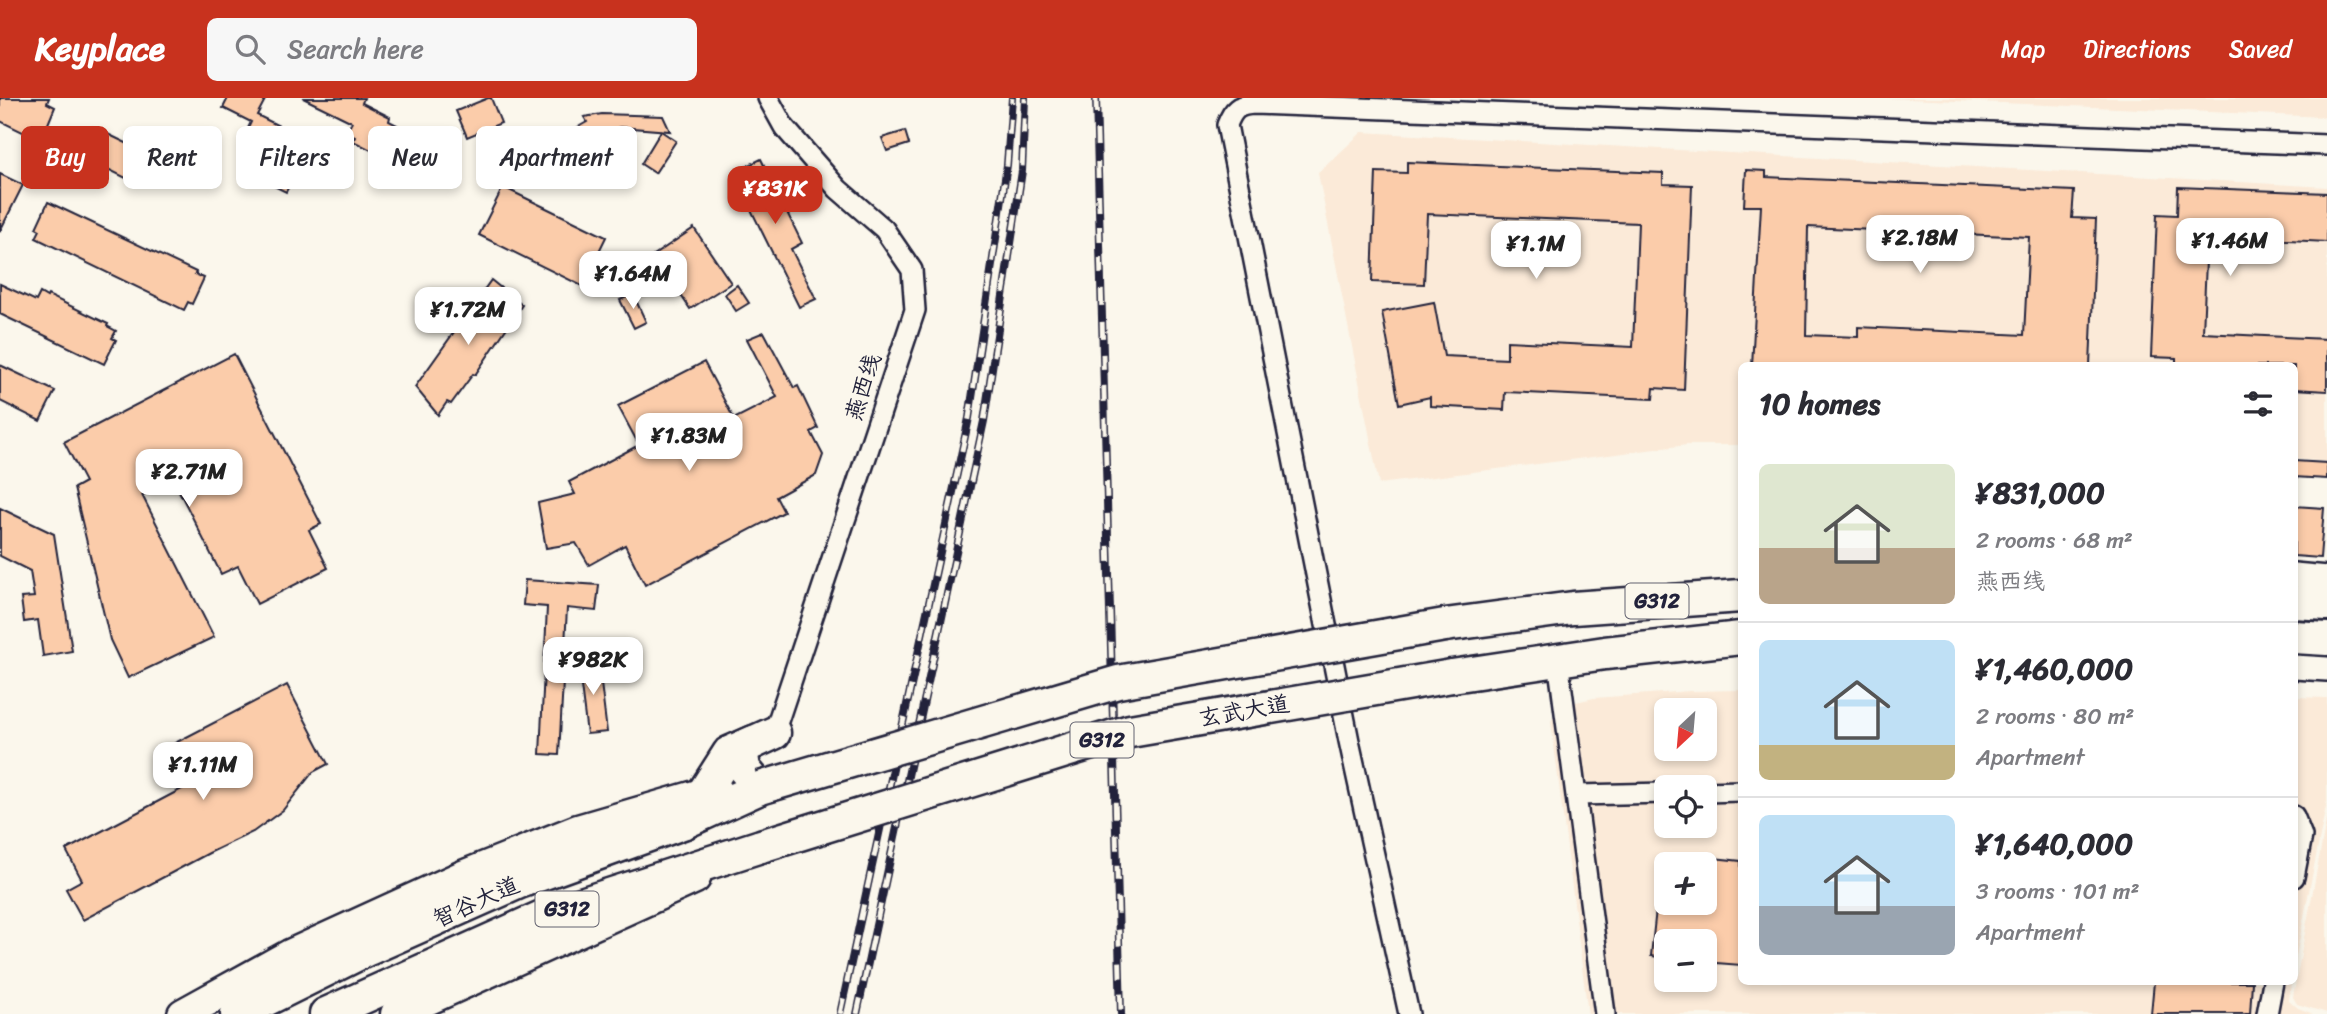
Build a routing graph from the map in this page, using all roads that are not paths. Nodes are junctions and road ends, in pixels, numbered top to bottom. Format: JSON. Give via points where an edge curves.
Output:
{"nodes":[{"id":1,"x":768,"y":98,"type":"edge"},
{"id":2,"x":2327,"y":145,"type":"edge"},
{"id":3,"x":2298,"y":575,"type":"edge"},
{"id":4,"x":2327,"y":578,"type":"edge"},
{"id":5,"x":1738,"y":580,"type":"edge"},
{"id":6,"x":1738,"y":596,"type":"edge"},
{"id":7,"x":2298,"y":602,"type":"edge"},
{"id":8,"x":2327,"y":604,"type":"edge"},
{"id":9,"x":1573,"y":608,"type":"junction"},
{"id":10,"x":2298,"y":637,"type":"edge"},
{"id":11,"x":1738,"y":638,"type":"edge"},
{"id":12,"x":2327,"y":639,"type":"edge"},
{"id":13,"x":1738,"y":652,"type":"edge"},
{"id":14,"x":1605,"y":653,"type":"junction"},
{"id":15,"x":1558,"y":660,"type":"junction"},
{"id":16,"x":2298,"y":667,"type":"edge"},
{"id":17,"x":2327,"y":669,"type":"edge"},
{"id":18,"x":774,"y":733,"type":"junction"},
{"id":19,"x":760,"y":788,"type":"junction"},
{"id":20,"x":1738,"y":791,"type":"edge"},
{"id":21,"x":1717,"y":792,"type":"edge"},
{"id":22,"x":1654,"y":793,"type":"edge"},
{"id":23,"x":702,"y":794,"type":"junction"},
{"id":24,"x":1577,"y":795,"type":"junction"},
{"id":25,"x":685,"y":822,"type":"junction"},
{"id":26,"x":2298,"y":826,"type":"edge"},
{"id":27,"x":761,"y":846,"type":"joint"},
{"id":28,"x":2298,"y":856,"type":"edge"},
{"id":29,"x":2272,"y":985,"type":"edge"},
{"id":30,"x":387,"y":1001,"type":"edge"},
{"id":31,"x":183,"y":1014,"type":"edge"},
{"id":32,"x":237,"y":1014,"type":"edge"},
{"id":33,"x":326,"y":1014,"type":"edge"},
{"id":34,"x":1409,"y":1014,"type":"edge"},
{"id":35,"x":1605,"y":1014,"type":"edge"},
{"id":36,"x":2267,"y":1014,"type":"edge"}],
"edges":[{"from":1,"to":18,"type":"street","name":"燕西线","via":[[784,127],[838,189],[891,239],[912,270],[915,310]]},
{"from":2,"to":34,"type":"street","via":[[1254,104],[1241,105],[1232,113],[1227,125],[1349,741]]},
{"from":3,"to":4,"type":"street"},
{"from":5,"to":9,"type":"street"},
{"from":6,"to":9,"type":"highway","number":"G312"},
{"from":7,"to":8,"type":"highway"},
{"from":9,"to":19,"type":"highway","number":"G312","bridge":true,"via":[[1445,625],[1118,682]]},
{"from":10,"to":12,"type":"highway"},
{"from":11,"to":14,"type":"highway","name":"玄武大道","number":"G312"},
{"from":13,"to":14,"type":"street"},
{"from":14,"to":15,"type":"highway","name":"玄武大道","number":"G312"},
{"from":15,"to":24,"type":"street"},
{"from":15,"to":27,"type":"highway","name":"玄武大道","number":"G312","bridge":true,"via":[[1130,731]]},
{"from":16,"to":17,"type":"street"},
{"from":18,"to":19,"type":"highway","via":[[741,748],[744,769]]},
{"from":18,"to":23,"type":"highway","via":[[729,753]]},
{"from":19,"to":23,"type":"main road"},
{"from":19,"to":25,"type":"highway","name":"智谷大道","number":"G312"},
{"from":20,"to":21,"type":"street"},
{"from":22,"to":24,"type":"street"},
{"from":23,"to":25,"type":"highway"},
{"from":23,"to":31,"type":"main road","via":[[578,830],[463,876],[290,955]]},
{"from":24,"to":35,"type":"street"},
{"from":25,"to":32,"type":"highway","name":"智谷大道","number":"G312","via":[[519,882]]},
{"from":26,"to":28,"type":"street","via":[[2302,836]]},
{"from":27,"to":30,"type":"highway","name":"智谷大道","number":"G312","via":[[544,916]]},
{"from":29,"to":36,"type":"street"},
{"from":30,"to":33,"type":"highway","name":"智谷大道","number":"G312"}]}
